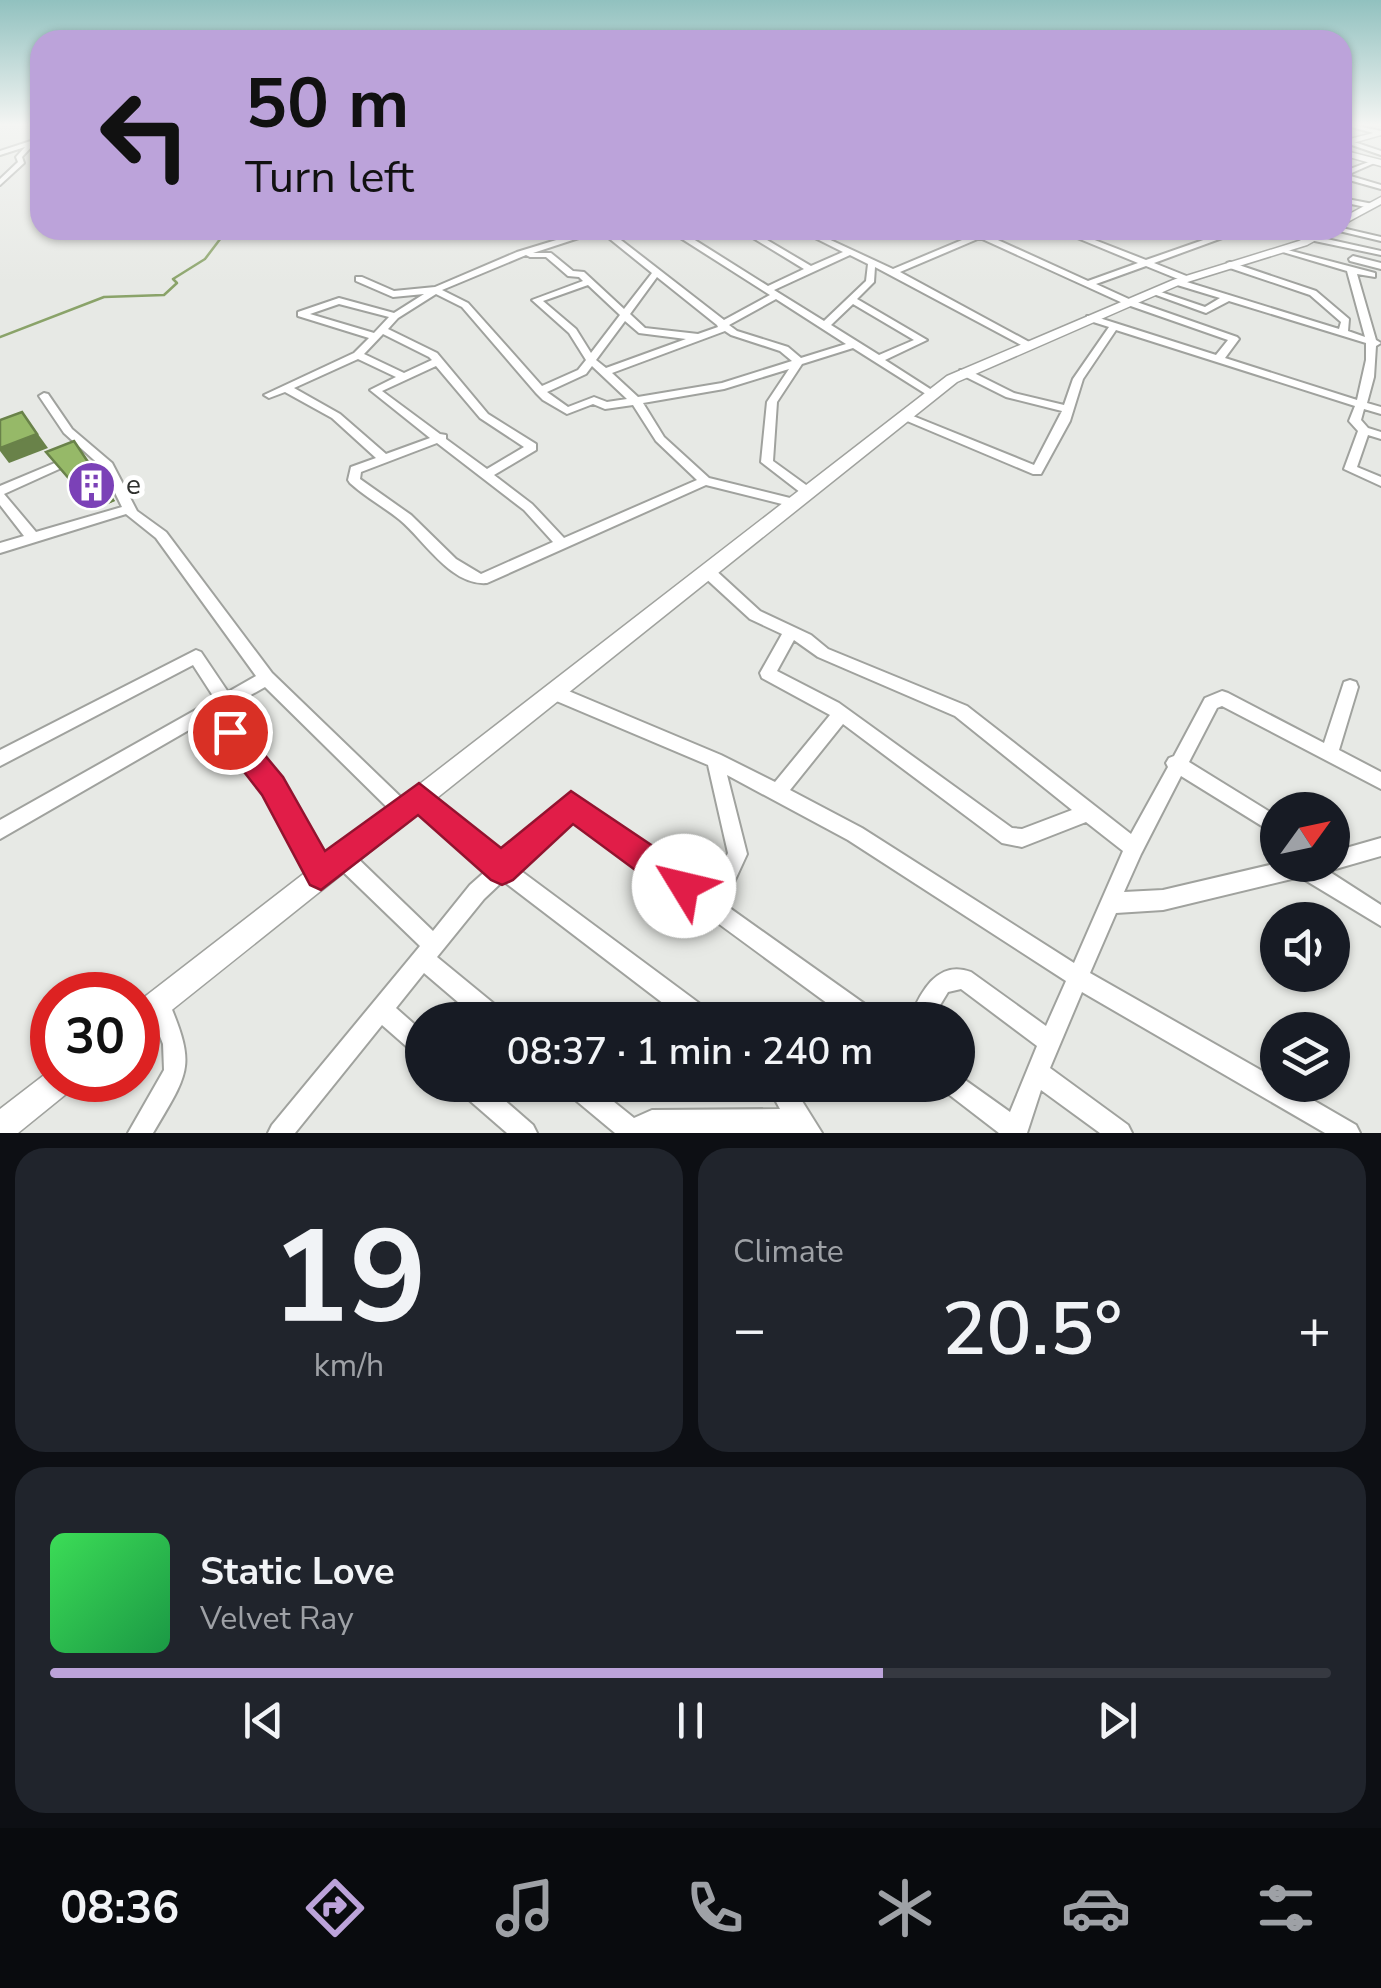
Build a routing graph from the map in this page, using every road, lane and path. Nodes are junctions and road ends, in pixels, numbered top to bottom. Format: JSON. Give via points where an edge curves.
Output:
{"nodes":[{"id":1,"x":1357,"y":178,"type":"edge"},
{"id":2,"x":1381,"y":187,"type":"edge"},
{"id":3,"x":1376,"y":205,"type":"edge"},
{"id":4,"x":1352,"y":217,"type":"edge"},
{"id":5,"x":1352,"y":232,"type":"edge"},
{"id":6,"x":1379,"y":235,"type":"edge"},
{"id":7,"x":553,"y":240,"type":"edge"},
{"id":8,"x":613,"y":240,"type":"edge"},
{"id":9,"x":690,"y":240,"type":"edge"},
{"id":10,"x":761,"y":240,"type":"edge"},
{"id":11,"x":824,"y":240,"type":"edge"},
{"id":12,"x":959,"y":240,"type":"edge"},
{"id":13,"x":992,"y":240,"type":"edge"},
{"id":14,"x":1088,"y":240,"type":"edge"},
{"id":15,"x":1210,"y":240,"type":"edge"},
{"id":16,"x":1308,"y":240,"type":"edge"},
{"id":17,"x":1335,"y":240,"type":"edge"},
{"id":18,"x":1342,"y":240,"type":"edge"},
{"id":19,"x":1280,"y":250,"type":"junction"},
{"id":20,"x":848,"y":252,"type":"junction"},
{"id":21,"x":1381,"y":253,"type":"edge"},
{"id":22,"x":514,"y":256,"type":"junction"},
{"id":23,"x":1145,"y":262,"type":"junction"},
{"id":24,"x":871,"y":264,"type":"junction"},
{"id":25,"x":1352,"y":264,"type":"junction"},
{"id":26,"x":1230,"y":265,"type":"junction"},
{"id":27,"x":1381,"y":266,"type":"edge"},
{"id":28,"x":807,"y":267,"type":"junction"},
{"id":29,"x":894,"y":272,"type":"junction"},
{"id":30,"x":656,"y":273,"type":"junction"},
{"id":31,"x":1377,"y":277,"type":"edge"},
{"id":32,"x":359,"y":278,"type":"dead end"},
{"id":33,"x":1181,"y":281,"type":"junction"},
{"id":34,"x":588,"y":282,"type":"junction"},
{"id":35,"x":1087,"y":284,"type":"junction"},
{"id":36,"x":434,"y":290,"type":"junction"},
{"id":37,"x":1152,"y":292,"type":"junction"},
{"id":38,"x":771,"y":293,"type":"junction"},
{"id":39,"x":1228,"y":298,"type":"junction"},
{"id":40,"x":852,"y":300,"type":"junction"},
{"id":41,"x":1128,"y":302,"type":"junction"},
{"id":42,"x":623,"y":314,"type":"junction"},
{"id":43,"x":396,"y":316,"type":"junction"},
{"id":44,"x":1090,"y":318,"type":"junction"},
{"id":45,"x":724,"y":326,"type":"junction"},
{"id":46,"x":1114,"y":326,"type":"junction"},
{"id":47,"x":824,"y":327,"type":"junction"},
{"id":48,"x":378,"y":333,"type":"junction"},
{"id":49,"x":1343,"y":333,"type":"junction"},
{"id":50,"x":699,"y":337,"type":"junction"},
{"id":51,"x":1376,"y":343,"type":"junction"},
{"id":52,"x":852,"y":345,"type":"junction"},
{"id":53,"x":1028,"y":345,"type":"junction"},
{"id":54,"x":358,"y":355,"type":"junction"},
{"id":55,"x":592,"y":360,"type":"junction"},
{"id":56,"x":799,"y":360,"type":"junction"},
{"id":57,"x":876,"y":360,"type":"junction"},
{"id":58,"x":1218,"y":360,"type":"junction"},
{"id":59,"x":436,"y":362,"type":"junction"},
{"id":60,"x":608,"y":371,"type":"junction"},
{"id":61,"x":964,"y":372,"type":"junction"},
{"id":62,"x":405,"y":377,"type":"junction"},
{"id":63,"x":1377,"y":381,"type":"edge"},
{"id":64,"x":287,"y":388,"type":"junction"},
{"id":65,"x":540,"y":391,"type":"junction"},
{"id":66,"x":933,"y":394,"type":"junction"},
{"id":67,"x":268,"y":395,"type":"dead end"},
{"id":68,"x":44,"y":396,"type":"dead end"},
{"id":69,"x":636,"y":401,"type":"junction"},
{"id":70,"x":1363,"y":402,"type":"junction"},
{"id":71,"x":1066,"y":408,"type":"junction"},
{"id":72,"x":1381,"y":411,"type":"edge"},
{"id":73,"x":904,"y":416,"type":"junction"},
{"id":74,"x":1364,"y":430,"type":"junction"},
{"id":75,"x":1381,"y":436,"type":"edge"},
{"id":76,"x":442,"y":437,"type":"junction"},
{"id":77,"x":94,"y":452,"type":"junction"},
{"id":78,"x":382,"y":458,"type":"junction"},
{"id":79,"x":486,"y":475,"type":"junction"},
{"id":80,"x":705,"y":480,"type":"junction"},
{"id":81,"x":1381,"y":482,"type":"edge"},
{"id":82,"x":809,"y":493,"type":"junction"},
{"id":83,"x":0,"y":494,"type":"edge"},
{"id":84,"x":794,"y":503,"type":"junction"},
{"id":85,"x":129,"y":508,"type":"junction"},
{"id":86,"x":31,"y":535,"type":"junction"},
{"id":87,"x":563,"y":545,"type":"junction"},
{"id":88,"x":0,"y":548,"type":"edge"},
{"id":89,"x":709,"y":569,"type":"junction"},
{"id":90,"x":791,"y":632,"type":"junction"},
{"id":91,"x":266,"y":678,"type":"junction"},
{"id":92,"x":1350,"y":687,"type":"dead end"},
{"id":93,"x":554,"y":692,"type":"junction"},
{"id":94,"x":218,"y":704,"type":"junction"},
{"id":95,"x":840,"y":714,"type":"junction"},
{"id":96,"x":1329,"y":755,"type":"junction"},
{"id":97,"x":0,"y":758,"type":"edge"},
{"id":98,"x":716,"y":760,"type":"junction"},
{"id":99,"x":1175,"y":763,"type":"junction"},
{"id":100,"x":1381,"y":781,"type":"edge"},
{"id":101,"x":778,"y":793,"type":"junction"},
{"id":102,"x":410,"y":803,"type":"junction"},
{"id":103,"x":1089,"y":812,"type":"junction"},
{"id":104,"x":1260,"y":815,"type":"edge"},
{"id":105,"x":0,"y":830,"type":"edge"},
{"id":106,"x":1381,"y":846,"type":"edge"},
{"id":107,"x":1134,"y":848,"type":"junction"},
{"id":108,"x":1350,"y":855,"type":"edge"},
{"id":109,"x":342,"y":857,"type":"junction"},
{"id":110,"x":502,"y":869,"type":"junction"},
{"id":111,"x":321,"y":874,"type":"junction"},
{"id":112,"x":1260,"y":877,"type":"edge"},
{"id":113,"x":1330,"y":882,"type":"edge"},
{"id":114,"x":1111,"y":904,"type":"junction"},
{"id":115,"x":712,"y":907,"type":"junction"},
{"id":116,"x":1381,"y":916,"type":"edge"},
{"id":117,"x":427,"y":952,"type":"junction"},
{"id":118,"x":1079,"y":978,"type":"junction"},
{"id":119,"x":160,"y":1001,"type":"edge"},
{"id":120,"x":478,"y":1002,"type":"edge"},
{"id":121,"x":679,"y":1002,"type":"edge"},
{"id":122,"x":843,"y":1002,"type":"edge"},
{"id":123,"x":929,"y":1002,"type":"edge"},
{"id":124,"x":160,"y":1007,"type":"edge"},
{"id":125,"x":381,"y":1010,"type":"junction"},
{"id":126,"x":405,"y":1030,"type":"edge"},
{"id":127,"x":1051,"y":1043,"type":"junction"},
{"id":128,"x":1037,"y":1073,"type":"junction"},
{"id":129,"x":160,"y":1098,"type":"edge"},
{"id":130,"x":975,"y":1100,"type":"edge"},
{"id":131,"x":33,"y":1102,"type":"edge"},
{"id":132,"x":158,"y":1102,"type":"edge"},
{"id":133,"x":488,"y":1102,"type":"edge"},
{"id":134,"x":595,"y":1102,"type":"edge"},
{"id":135,"x":789,"y":1102,"type":"edge"},
{"id":136,"x":806,"y":1127,"type":"edge"},
{"id":137,"x":0,"y":1128,"type":"edge"},
{"id":138,"x":629,"y":1132,"type":"edge"},
{"id":139,"x":1016,"y":1132,"type":"edge"},
{"id":140,"x":140,"y":1133,"type":"edge"},
{"id":141,"x":280,"y":1133,"type":"edge"},
{"id":142,"x":524,"y":1133,"type":"edge"},
{"id":143,"x":1120,"y":1133,"type":"edge"},
{"id":144,"x":1348,"y":1133,"type":"edge"}],
"edges":[{"from":1,"to":2,"type":"street"},
{"from":3,"to":4,"type":"street"},
{"from":5,"to":6,"type":"street"},
{"from":7,"to":22,"type":"street"},
{"from":8,"to":30,"type":"street"},
{"from":9,"to":38,"type":"street"},
{"from":10,"to":28,"type":"street"},
{"from":11,"to":20,"type":"street"},
{"from":12,"to":29,"type":"street"},
{"from":13,"to":35,"type":"street"},
{"from":14,"to":23,"type":"street"},
{"from":15,"to":23,"type":"street"},
{"from":16,"to":19,"type":"street"},
{"from":17,"to":25,"type":"street"},
{"from":18,"to":21,"type":"street"},
{"from":19,"to":25,"type":"street"},
{"from":19,"to":26,"type":"street"},
{"from":20,"to":24,"type":"street"},
{"from":20,"to":28,"type":"street"},
{"from":22,"to":34,"type":"street","via":[[548,254]]},
{"from":22,"to":36,"type":"street"},
{"from":23,"to":33,"type":"street"},
{"from":23,"to":35,"type":"street"},
{"from":24,"to":29,"type":"street"},
{"from":24,"to":40,"type":"street","via":[[870,282]]},
{"from":25,"to":27,"type":"street"},
{"from":25,"to":31,"type":"street"},
{"from":25,"to":51,"type":"street"},
{"from":26,"to":33,"type":"street"},
{"from":26,"to":49,"type":"street","via":[[1314,293],[1346,321]]},
{"from":28,"to":38,"type":"street"},
{"from":29,"to":53,"type":"street"},
{"from":30,"to":42,"type":"street"},
{"from":30,"to":45,"type":"street"},
{"from":32,"to":36,"type":"street","via":[[393,294]]},
{"from":33,"to":37,"type":"street"},
{"from":33,"to":39,"type":"street"},
{"from":34,"to":42,"type":"street"},
{"from":34,"to":55,"type":"street","via":[[538,300],[573,331]]},
{"from":35,"to":41,"type":"street"},
{"from":36,"to":43,"type":"street"},
{"from":36,"to":65,"type":"street","via":[[465,304]]},
{"from":37,"to":39,"type":"street","via":[[1206,310]]},
{"from":37,"to":41,"type":"street"},
{"from":38,"to":45,"type":"street"},
{"from":38,"to":47,"type":"street"},
{"from":39,"to":49,"type":"street"},
{"from":40,"to":47,"type":"street"},
{"from":40,"to":57,"type":"street","via":[[922,340]]},
{"from":41,"to":44,"type":"street"},
{"from":41,"to":58,"type":"street","via":[[1234,339]]},
{"from":42,"to":50,"type":"street","via":[[642,331]]},
{"from":42,"to":55,"type":"street"},
{"from":43,"to":48,"type":"street"},
{"from":43,"to":48,"type":"street","via":[[338,301],[300,313]]},
{"from":44,"to":46,"type":"street"},
{"from":44,"to":53,"type":"street"},
{"from":45,"to":50,"type":"street"},
{"from":45,"to":56,"type":"street"},
{"from":46,"to":58,"type":"street"},
{"from":46,"to":71,"type":"street"},
{"from":47,"to":52,"type":"street"},
{"from":48,"to":54,"type":"street"},
{"from":48,"to":59,"type":"street"},
{"from":49,"to":51,"type":"street"},
{"from":50,"to":60,"type":"street"},
{"from":51,"to":63,"type":"street"},
{"from":52,"to":56,"type":"street"},
{"from":52,"to":57,"type":"street"},
{"from":53,"to":61,"type":"street"},
{"from":54,"to":62,"type":"street"},
{"from":54,"to":64,"type":"street"},
{"from":55,"to":60,"type":"street"},
{"from":55,"to":65,"type":"street","via":[[576,378]]},
{"from":56,"to":69,"type":"street","via":[[724,386]]},
{"from":56,"to":82,"type":"street","via":[[772,402],[767,462]]},
{"from":57,"to":66,"type":"street"},
{"from":58,"to":70,"type":"street"},
{"from":59,"to":62,"type":"street"},
{"from":59,"to":79,"type":"street","via":[[484,416],[532,447]]},
{"from":60,"to":69,"type":"street"},
{"from":61,"to":66,"type":"street"},
{"from":61,"to":71,"type":"street","via":[[1010,395]]},
{"from":62,"to":76,"type":"street","via":[[376,390]]},
{"from":63,"to":70,"type":"street"},
{"from":64,"to":67,"type":"street"},
{"from":64,"to":78,"type":"street","via":[[336,416]]},
{"from":65,"to":69,"type":"street","via":[[567,411],[594,400],[605,406]]},
{"from":66,"to":73,"type":"street"},
{"from":68,"to":77,"type":"street","via":[[68,431]]},
{"from":69,"to":80,"type":"street","via":[[660,439]]},
{"from":70,"to":72,"type":"street"},
{"from":70,"to":74,"type":"street","via":[[1355,421]]},
{"from":71,"to":73,"type":"street","via":[[1032,472]]},
{"from":73,"to":82,"type":"street"},
{"from":74,"to":75,"type":"street"},
{"from":74,"to":81,"type":"street","via":[[1350,469]]},
{"from":76,"to":78,"type":"street"},
{"from":76,"to":79,"type":"street"},
{"from":77,"to":83,"type":"street"},
{"from":77,"to":85,"type":"street"},
{"from":78,"to":87,"type":"street","via":[[356,470],[354,480],[474,577],[490,577]]},
{"from":79,"to":87,"type":"street"},
{"from":80,"to":84,"type":"street"},
{"from":80,"to":87,"type":"street"},
{"from":82,"to":84,"type":"street"},
{"from":83,"to":86,"type":"street"},
{"from":84,"to":89,"type":"street"},
{"from":85,"to":86,"type":"street"},
{"from":85,"to":91,"type":"street","via":[[161,535]]},
{"from":86,"to":88,"type":"street"},
{"from":89,"to":90,"type":"street","via":[[755,615]]},
{"from":89,"to":93,"type":"street"},
{"from":90,"to":95,"type":"street","via":[[768,673]]},
{"from":90,"to":103,"type":"street","via":[[849,667],[962,711]]},
{"from":91,"to":94,"type":"street"},
{"from":91,"to":102,"type":"street"},
{"from":92,"to":96,"type":"street"},
{"from":93,"to":98,"type":"street"},
{"from":93,"to":102,"type":"street"},
{"from":94,"to":97,"type":"street","via":[[196,656]]},
{"from":94,"to":105,"type":"street"},
{"from":94,"to":111,"type":"street"},
{"from":95,"to":101,"type":"street"},
{"from":95,"to":103,"type":"street","via":[[1008,837],[1022,838]]},
{"from":96,"to":99,"type":"street","via":[[1222,698],[1211,703]]},
{"from":96,"to":100,"type":"street"},
{"from":98,"to":101,"type":"street"},
{"from":98,"to":115,"type":"street","via":[[738,854]]},
{"from":99,"to":104,"type":"street"},
{"from":99,"to":107,"type":"street"},
{"from":101,"to":118,"type":"street"},
{"from":102,"to":109,"type":"street"},
{"from":102,"to":110,"type":"street"},
{"from":103,"to":107,"type":"street"},
{"from":106,"to":108,"type":"street"},
{"from":107,"to":114,"type":"street"},
{"from":109,"to":111,"type":"street"},
{"from":109,"to":117,"type":"street"},
{"from":110,"to":115,"type":"street","via":[[571,805]]},
{"from":110,"to":117,"type":"street"},
{"from":110,"to":121,"type":"street"},
{"from":111,"to":119,"type":"street"},
{"from":112,"to":114,"type":"street","via":[[1163,900]]},
{"from":113,"to":116,"type":"street"},
{"from":114,"to":118,"type":"street"},
{"from":115,"to":122,"type":"street"},
{"from":117,"to":120,"type":"street"},
{"from":117,"to":125,"type":"street"},
{"from":118,"to":127,"type":"street"},
{"from":118,"to":144,"type":"street"},
{"from":123,"to":127,"type":"street","via":[[938,984],[964,979]]},
{"from":124,"to":129,"type":"street","via":[[179,1049],[179,1064]]},
{"from":125,"to":126,"type":"street"},
{"from":125,"to":141,"type":"street"},
{"from":127,"to":128,"type":"street"},
{"from":128,"to":139,"type":"street"},
{"from":128,"to":143,"type":"street"},
{"from":130,"to":139,"type":"street"},
{"from":131,"to":137,"type":"street"},
{"from":132,"to":140,"type":"street"},
{"from":133,"to":142,"type":"street"},
{"from":134,"to":138,"type":"street"},
{"from":135,"to":136,"type":"street"},
{"from":136,"to":138,"type":"street","via":[[652,1122]]}]}
